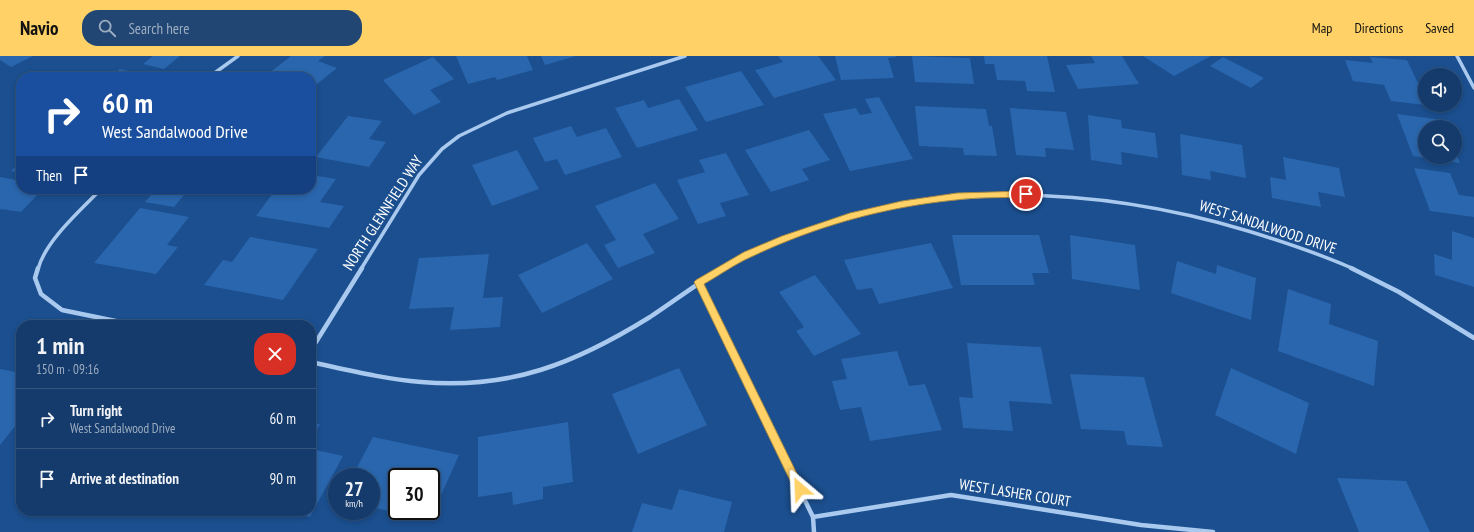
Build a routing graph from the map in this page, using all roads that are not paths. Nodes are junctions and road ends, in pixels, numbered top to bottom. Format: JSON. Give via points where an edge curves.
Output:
{"nodes":[{"id":1,"x":238,"y":56,"type":"edge"},
{"id":2,"x":684,"y":56,"type":"edge"},
{"id":3,"x":1457,"y":56,"type":"edge"},
{"id":4,"x":216,"y":72,"type":"edge"},
{"id":5,"x":1474,"y":88,"type":"edge"},
{"id":6,"x":95,"y":194,"type":"edge"},
{"id":7,"x":699,"y":282,"type":"junction"},
{"id":8,"x":111,"y":320,"type":"edge"},
{"id":9,"x":1474,"y":338,"type":"edge"},
{"id":10,"x":316,"y":342,"type":"edge"},
{"id":11,"x":316,"y":363,"type":"edge"},
{"id":12,"x":813,"y":517,"type":"junction"},
{"id":13,"x":814,"y":532,"type":"edge"},
{"id":14,"x":1213,"y":532,"type":"edge"}],
"edges":[{"from":1,"to":4,"type":"street"},
{"from":2,"to":10,"type":"street","name":"NORTH GLENNFIELD WAY","via":[[507,113],[457,138],[435,155],[419,175]]},
{"from":3,"to":5,"type":"street"},
{"from":6,"to":8,"type":"street","via":[[56,237],[40,260],[35,278],[41,294],[62,310]]},
{"from":7,"to":9,"type":"street","name":"WEST SANDALWOOD DRIVE","via":[[754,252],[797,233],[850,216],[902,204],[957,196],[1068,196],[1127,202],[1186,213],[1308,251],[1372,277]]},
{"from":7,"to":11,"type":"street","name":"WEST SANDALWOOD DRIVE","via":[[650,316],[586,352],[553,367],[518,376],[482,382],[442,384],[402,380]]},
{"from":7,"to":12,"type":"street"},
{"from":12,"to":13,"type":"street"},
{"from":12,"to":14,"type":"street","name":"WEST LASHER COURT","via":[[951,495],[1140,525]]}]}
